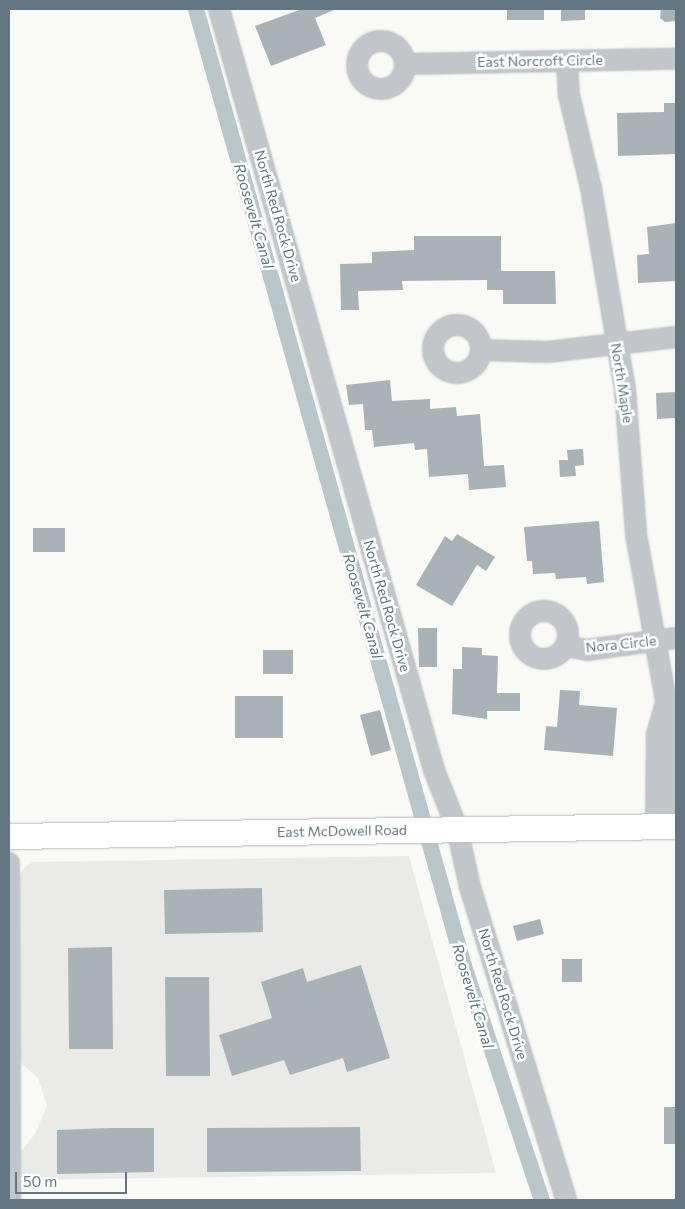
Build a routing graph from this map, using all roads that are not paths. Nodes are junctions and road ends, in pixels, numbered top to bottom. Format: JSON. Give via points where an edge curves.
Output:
{"nodes":[{"id":1,"x":219,"y":9,"type":"edge"},
{"id":2,"x":676,"y":59,"type":"edge"},
{"id":3,"x":567,"y":61,"type":"junction"},
{"id":4,"x":405,"y":64,"type":"dead end"},
{"id":5,"x":676,"y":337,"type":"edge"},
{"id":6,"x":616,"y":345,"type":"junction"},
{"id":7,"x":481,"y":350,"type":"dead end"},
{"id":8,"x":676,"y":638,"type":"edge"},
{"id":9,"x":653,"y":642,"type":"junction"},
{"id":10,"x":566,"y":646,"type":"dead end"},
{"id":11,"x":668,"y":826,"type":"edge"},
{"id":12,"x":453,"y":828,"type":"junction"},
{"id":13,"x":9,"y":836,"type":"edge"},
{"id":14,"x":9,"y":863,"type":"edge"},
{"id":15,"x":10,"y":1200,"type":"edge"},
{"id":16,"x":566,"y":1200,"type":"edge"}],
"edges":[{"from":1,"to":12,"type":"street","name":"North Red Rock Drive"},
{"from":2,"to":3,"type":"street","name":"East Norcroft Circle"},
{"from":3,"to":4,"type":"street","name":"East Norcroft Circle"},
{"from":3,"to":6,"type":"street","name":"North Maple","via":[[569,95],[591,188]]},
{"from":5,"to":6,"type":"street"},
{"from":6,"to":7,"type":"street","via":[[547,352]]},
{"from":6,"to":9,"type":"street","name":"North Maple","via":[[629,426],[636,534]]},
{"from":8,"to":9,"type":"street","name":"Nora Circle"},
{"from":9,"to":10,"type":"street","name":"Nora Circle","via":[[587,650]]},
{"from":9,"to":11,"type":"street","name":"North Maple","via":[[672,734]]},
{"from":11,"to":12,"type":"main road","name":"East McDowell Road"},
{"from":12,"to":13,"type":"main road","name":"East McDowell Road"},
{"from":12,"to":16,"type":"street","name":"North Red Rock Drive"},
{"from":14,"to":15,"type":"street"}]}
